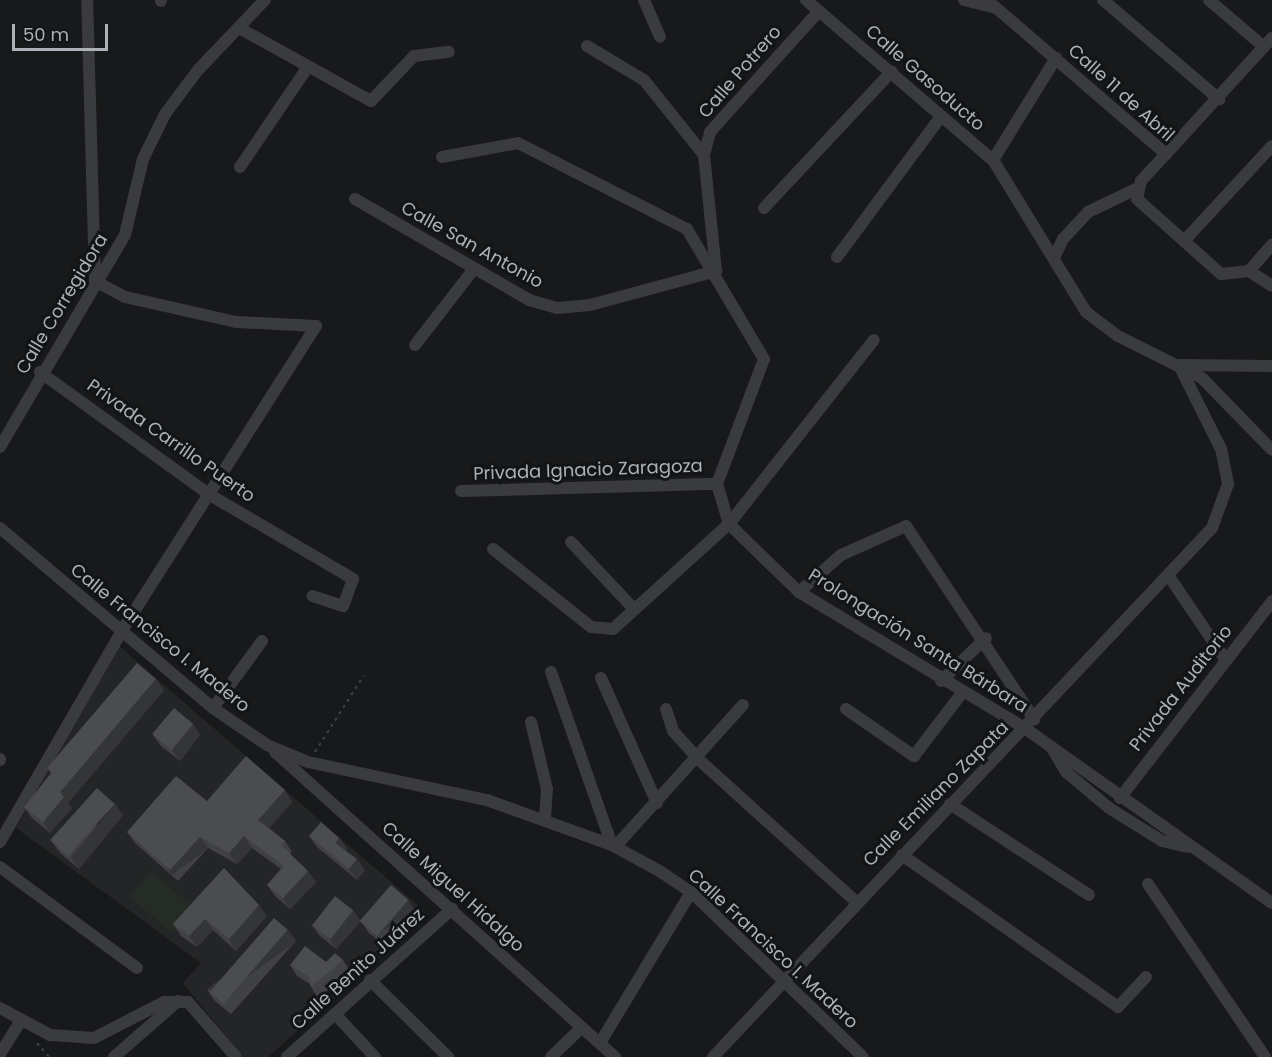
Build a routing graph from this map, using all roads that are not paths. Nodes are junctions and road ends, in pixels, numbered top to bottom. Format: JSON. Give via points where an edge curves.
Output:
{"nodes":[{"id":1,"x":87,"y":0,"type":"edge"},
{"id":2,"x":265,"y":0,"type":"edge"},
{"id":3,"x":806,"y":0,"type":"edge"},
{"id":4,"x":964,"y":0,"type":"edge"},
{"id":5,"x":1103,"y":0,"type":"edge"},
{"id":6,"x":1209,"y":0,"type":"edge"},
{"id":7,"x":647,"y":1,"type":"edge"},
{"id":8,"x":996,"y":3,"type":"edge"},
{"id":9,"x":819,"y":11,"type":"junction"},
{"id":10,"x":241,"y":29,"type":"junction"},
{"id":11,"x":660,"y":37,"type":"dead end"},
{"id":12,"x":1268,"y":42,"type":"edge"},
{"id":13,"x":587,"y":46,"type":"dead end"},
{"id":14,"x":449,"y":52,"type":"dead end"},
{"id":15,"x":1056,"y":58,"type":"junction"},
{"id":16,"x":307,"y":68,"type":"junction"},
{"id":17,"x":892,"y":71,"type":"junction"},
{"id":18,"x":1219,"y":99,"type":"junction"},
{"id":19,"x":940,"y":118,"type":"junction"},
{"id":20,"x":1272,"y":146,"type":"edge"},
{"id":21,"x":1166,"y":154,"type":"junction"},
{"id":22,"x":704,"y":155,"type":"junction"},
{"id":23,"x":442,"y":157,"type":"dead end"},
{"id":24,"x":993,"y":160,"type":"junction"},
{"id":25,"x":240,"y":167,"type":"dead end"},
{"id":26,"x":1138,"y":188,"type":"junction"},
{"id":27,"x":355,"y":199,"type":"dead end"},
{"id":28,"x":764,"y":208,"type":"dead end"},
{"id":29,"x":1184,"y":241,"type":"junction"},
{"id":30,"x":1272,"y":245,"type":"edge"},
{"id":31,"x":837,"y":257,"type":"dead end"},
{"id":32,"x":1054,"y":258,"type":"junction"},
{"id":33,"x":474,"y":269,"type":"junction"},
{"id":34,"x":716,"y":271,"type":"junction"},
{"id":35,"x":1248,"y":271,"type":"junction"},
{"id":36,"x":95,"y":281,"type":"junction"},
{"id":37,"x":1272,"y":286,"type":"edge"},
{"id":38,"x":874,"y":340,"type":"dead end"},
{"id":39,"x":415,"y":345,"type":"dead end"},
{"id":40,"x":1179,"y":364,"type":"junction"},
{"id":41,"x":1272,"y":366,"type":"edge"},
{"id":42,"x":40,"y":372,"type":"junction"},
{"id":43,"x":0,"y":447,"type":"edge"},
{"id":44,"x":1272,"y":450,"type":"edge"},
{"id":45,"x":717,"y":484,"type":"junction"},
{"id":46,"x":461,"y":491,"type":"dead end"},
{"id":47,"x":210,"y":495,"type":"junction"},
{"id":48,"x":729,"y":524,"type":"junction"},
{"id":49,"x":0,"y":528,"type":"edge"},
{"id":50,"x":571,"y":542,"type":"dead end"},
{"id":51,"x":493,"y":549,"type":"dead end"},
{"id":52,"x":1168,"y":575,"type":"junction"},
{"id":53,"x":799,"y":592,"type":"junction"},
{"id":54,"x":313,"y":596,"type":"dead end"},
{"id":55,"x":1272,"y":601,"type":"edge"},
{"id":56,"x":632,"y":607,"type":"junction"},
{"id":57,"x":121,"y":632,"type":"junction"},
{"id":58,"x":986,"y":638,"type":"junction"},
{"id":59,"x":262,"y":641,"type":"dead end"},
{"id":60,"x":1225,"y":659,"type":"junction"},
{"id":61,"x":551,"y":672,"type":"dead end"},
{"id":62,"x":600,"y":678,"type":"dead end"},
{"id":63,"x":941,"y":681,"type":"junction"},
{"id":64,"x":962,"y":693,"type":"junction"},
{"id":65,"x":743,"y":705,"type":"dead end"},
{"id":66,"x":213,"y":708,"type":"junction"},
{"id":67,"x":846,"y":708,"type":"dead end"},
{"id":68,"x":666,"y":709,"type":"dead end"},
{"id":69,"x":1034,"y":719,"type":"junction"},
{"id":70,"x":531,"y":722,"type":"dead end"},
{"id":71,"x":1026,"y":729,"type":"junction"},
{"id":72,"x":267,"y":745,"type":"junction"},
{"id":73,"x":1053,"y":750,"type":"junction"},
{"id":74,"x":697,"y":758,"type":"junction"},
{"id":75,"x":1120,"y":798,"type":"junction"},
{"id":76,"x":657,"y":803,"type":"junction"},
{"id":77,"x":950,"y":804,"type":"junction"},
{"id":78,"x":545,"y":819,"type":"junction"},
{"id":79,"x":0,"y":842,"type":"edge"},
{"id":80,"x":614,"y":846,"type":"junction"},
{"id":81,"x":1187,"y":847,"type":"junction"},
{"id":82,"x":902,"y":855,"type":"junction"},
{"id":83,"x":0,"y":867,"type":"edge"},
{"id":84,"x":1148,"y":884,"type":"dead end"},
{"id":85,"x":691,"y":892,"type":"junction"},
{"id":86,"x":1089,"y":895,"type":"dead end"},
{"id":87,"x":855,"y":901,"type":"junction"},
{"id":88,"x":1272,"y":903,"type":"edge"},
{"id":89,"x":452,"y":909,"type":"junction"},
{"id":90,"x":137,"y":968,"type":"dead end"},
{"id":91,"x":1146,"y":977,"type":"dead end"},
{"id":92,"x":370,"y":980,"type":"junction"},
{"id":93,"x":786,"y":980,"type":"junction"},
{"id":94,"x":179,"y":1001,"type":"junction"},
{"id":95,"x":0,"y":1008,"type":"edge"},
{"id":96,"x":335,"y":1014,"type":"junction"},
{"id":97,"x":19,"y":1023,"type":"junction"},
{"id":98,"x":581,"y":1028,"type":"junction"},
{"id":99,"x":600,"y":1043,"type":"junction"},
{"id":100,"x":0,"y":1054,"type":"edge"},
{"id":101,"x":114,"y":1057,"type":"edge"},
{"id":102,"x":236,"y":1057,"type":"edge"},
{"id":103,"x":287,"y":1057,"type":"edge"},
{"id":104,"x":375,"y":1057,"type":"edge"},
{"id":105,"x":448,"y":1057,"type":"edge"},
{"id":106,"x":551,"y":1057,"type":"edge"},
{"id":107,"x":615,"y":1057,"type":"edge"},
{"id":108,"x":713,"y":1057,"type":"edge"},
{"id":109,"x":863,"y":1057,"type":"edge"},
{"id":110,"x":1265,"y":1057,"type":"edge"}],
"edges":[{"from":1,"to":36,"type":"street"},
{"from":2,"to":10,"type":"street","name":"Calle Corregidora"},
{"from":3,"to":9,"type":"street","name":"Calle Gasoducto"},
{"from":4,"to":8,"type":"street"},
{"from":5,"to":18,"type":"street"},
{"from":6,"to":12,"type":"street"},
{"from":7,"to":11,"type":"street"},
{"from":8,"to":15,"type":"street","name":"Calle 11 de Abril"},
{"from":9,"to":17,"type":"street","name":"Calle Gasoducto"},
{"from":9,"to":22,"type":"street","name":"Calle Potrero","via":[[722,113]]},
{"from":10,"to":16,"type":"street"},
{"from":10,"to":36,"type":"street","name":"Calle Corregidora","via":[[198,70],[165,114],[143,159],[125,236]]},
{"from":12,"to":18,"type":"street"},
{"from":13,"to":22,"type":"street","via":[[644,80]]},
{"from":14,"to":16,"type":"street","via":[[414,56],[371,101]]},
{"from":15,"to":21,"type":"street","name":"Calle 11 de Abril"},
{"from":15,"to":24,"type":"street"},
{"from":16,"to":25,"type":"street"},
{"from":17,"to":19,"type":"street","name":"Calle Gasoducto"},
{"from":17,"to":28,"type":"street"},
{"from":18,"to":21,"type":"street"},
{"from":19,"to":24,"type":"street","name":"Calle Gasoducto"},
{"from":19,"to":31,"type":"street"},
{"from":20,"to":29,"type":"street"},
{"from":21,"to":26,"type":"street","name":"Calle 11 de Abril"},
{"from":22,"to":34,"type":"street","name":"Calle Potrero"},
{"from":23,"to":34,"type":"street","via":[[518,143],[678,221]]},
{"from":24,"to":32,"type":"street","name":"Calle Gasoducto"},
{"from":26,"to":29,"type":"street","via":[[1137,199]]},
{"from":26,"to":32,"type":"street","via":[[1088,212],[1063,239]]},
{"from":27,"to":33,"type":"street","name":"Calle San Antonio"},
{"from":29,"to":35,"type":"street","via":[[1221,274]]},
{"from":30,"to":35,"type":"street"},
{"from":32,"to":40,"type":"street","name":"Calle Gasoducto","via":[[1086,312],[1118,336]]},
{"from":33,"to":34,"type":"street","name":"Calle San Antonio","via":[[529,300],[557,308],[590,305]]},
{"from":33,"to":39,"type":"street"},
{"from":34,"to":45,"type":"street","via":[[760,350],[764,369]]},
{"from":35,"to":37,"type":"street"},
{"from":36,"to":42,"type":"street","name":"Calle Corregidora"},
{"from":36,"to":47,"type":"street","via":[[125,297],[236,322],[316,326]]},
{"from":38,"to":48,"type":"street"},
{"from":40,"to":41,"type":"street"},
{"from":40,"to":44,"type":"street","name":"Calle Gasoducto","via":[[1210,384]]},
{"from":40,"to":52,"type":"street","name":"Calle Emiliano Zapata","via":[[1217,440],[1228,484],[1212,528]]},
{"from":42,"to":43,"type":"street","name":"Calle Corregidora"},
{"from":42,"to":47,"type":"street","name":"Privada Carrillo Puerto"},
{"from":45,"to":46,"type":"street","name":"Privada Ignacio Zaragoza"},
{"from":45,"to":48,"type":"street","name":"Prolongación Santa Bárbara"},
{"from":47,"to":54,"type":"street","name":"Privada Carrillo Puerto","via":[[347,574],[355,586],[343,606]]},
{"from":47,"to":57,"type":"street"},
{"from":48,"to":53,"type":"street","name":"Prolongación Santa Bárbara"},
{"from":48,"to":56,"type":"street"},
{"from":49,"to":57,"type":"street","name":"Calle Francisco I. Madero"},
{"from":50,"to":56,"type":"street"},
{"from":51,"to":56,"type":"street","via":[[601,632],[613,629]]},
{"from":52,"to":60,"type":"street"},
{"from":52,"to":69,"type":"street","name":"Calle Emiliano Zapata"},
{"from":53,"to":58,"type":"street","via":[[841,555],[906,526]]},
{"from":53,"to":63,"type":"street","name":"Prolongación Santa Bárbara"},
{"from":55,"to":60,"type":"street","name":"Privada Auditorio"},
{"from":57,"to":66,"type":"street","name":"Calle Francisco I. Madero"},
{"from":57,"to":79,"type":"street"},
{"from":58,"to":63,"type":"street"},
{"from":58,"to":69,"type":"street"},
{"from":59,"to":66,"type":"street"},
{"from":60,"to":75,"type":"street","name":"Privada Auditorio"},
{"from":61,"to":80,"type":"street"},
{"from":62,"to":76,"type":"street"},
{"from":63,"to":64,"type":"street","name":"Prolongación Santa Bárbara"},
{"from":64,"to":67,"type":"street","via":[[914,756]]},
{"from":64,"to":71,"type":"street","name":"Prolongación Santa Bárbara"},
{"from":65,"to":74,"type":"street"},
{"from":66,"to":72,"type":"street","name":"Calle Francisco I. Madero"},
{"from":68,"to":74,"type":"street","via":[[673,731]]},
{"from":69,"to":71,"type":"street","name":"Calle Emiliano Zapata"},
{"from":70,"to":78,"type":"street","via":[[547,789]]},
{"from":71,"to":73,"type":"street","name":"Prolongación Santa Bárbara"},
{"from":71,"to":77,"type":"street","name":"Calle Emiliano Zapata"},
{"from":72,"to":78,"type":"street","name":"Calle Francisco I. Madero","via":[[308,762],[417,783]]},
{"from":72,"to":89,"type":"street","name":"Calle Miguel Hidalgo"},
{"from":73,"to":75,"type":"street","name":"Prolongación Santa Bárbara"},
{"from":73,"to":81,"type":"street","name":"Prolongación Santa Bárbara","via":[[1066,772],[1109,808],[1162,841]]},
{"from":74,"to":76,"type":"street"},
{"from":74,"to":87,"type":"street"},
{"from":75,"to":81,"type":"street","name":"Prolongación Santa Bárbara","via":[[1171,829]]},
{"from":76,"to":80,"type":"street"},
{"from":77,"to":82,"type":"street","name":"Calle Emiliano Zapata"},
{"from":77,"to":86,"type":"street"},
{"from":78,"to":80,"type":"street","name":"Calle Francisco I. Madero"},
{"from":80,"to":85,"type":"street","name":"Calle Francisco I. Madero"},
{"from":81,"to":88,"type":"street","name":"Prolongación Santa Bárbara"},
{"from":82,"to":87,"type":"street","name":"Calle Emiliano Zapata"},
{"from":82,"to":91,"type":"street","via":[[1118,1007]]},
{"from":83,"to":90,"type":"street"},
{"from":84,"to":110,"type":"street"},
{"from":85,"to":93,"type":"street","name":"Calle Francisco I. Madero"},
{"from":85,"to":99,"type":"street"},
{"from":87,"to":93,"type":"street","name":"Calle Emiliano Zapata"},
{"from":89,"to":92,"type":"street","name":"Calle Benito Juárez"},
{"from":89,"to":98,"type":"street","name":"Calle Miguel Hidalgo"},
{"from":92,"to":96,"type":"street","name":"Calle Benito Juárez"},
{"from":92,"to":105,"type":"street"},
{"from":93,"to":108,"type":"street","name":"Calle Emiliano Zapata"},
{"from":93,"to":109,"type":"street","name":"Calle Francisco I. Madero"},
{"from":94,"to":97,"type":"street","via":[[164,1002],[94,1038],[50,1035]]},
{"from":94,"to":101,"type":"street"},
{"from":94,"to":102,"type":"street","via":[[199,1008]]},
{"from":95,"to":97,"type":"street"},
{"from":96,"to":103,"type":"street","name":"Calle Benito Juárez"},
{"from":96,"to":104,"type":"street"},
{"from":97,"to":100,"type":"street"},
{"from":98,"to":99,"type":"street","name":"Calle Miguel Hidalgo"},
{"from":98,"to":106,"type":"street"},
{"from":99,"to":107,"type":"street","name":"Calle Miguel Hidalgo"}]}
